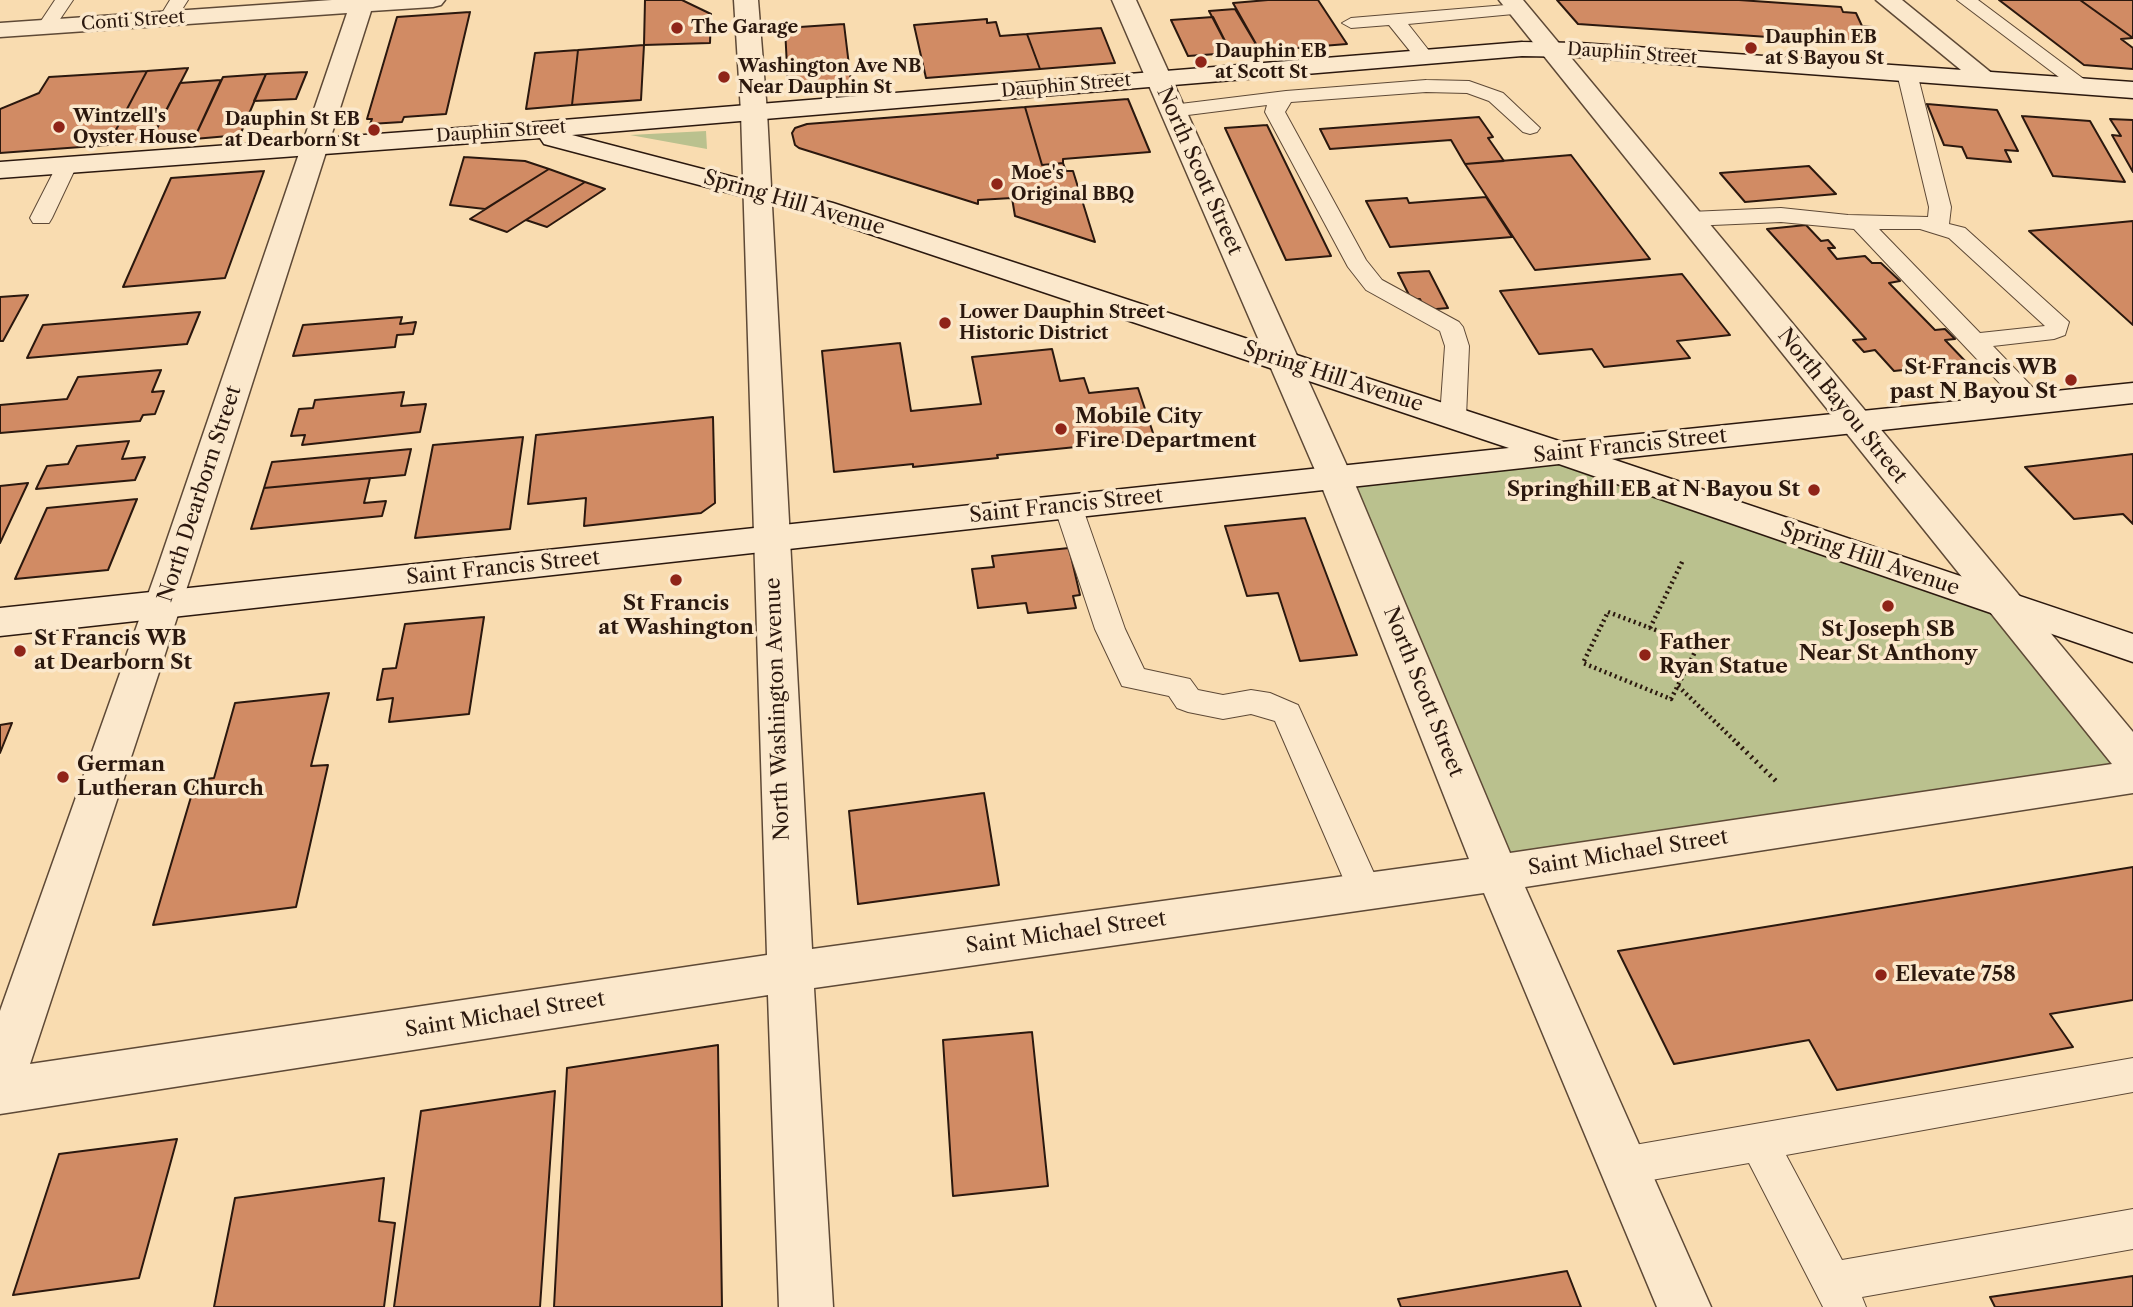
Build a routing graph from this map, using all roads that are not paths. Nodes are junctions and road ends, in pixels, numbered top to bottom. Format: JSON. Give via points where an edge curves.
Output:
{"nodes":[{"id":1,"x":64,"y":0,"type":"edge"},
{"id":2,"x":433,"y":0,"type":"edge"},
{"id":3,"x":746,"y":0,"type":"edge"},
{"id":4,"x":1124,"y":0,"type":"edge"},
{"id":5,"x":1888,"y":0,"type":"edge"},
{"id":6,"x":1966,"y":0,"type":"edge"},
{"id":7,"x":362,"y":2,"type":"edge"},
{"id":8,"x":1514,"y":4,"type":"edge"},
{"id":9,"x":173,"y":9,"type":"edge"},
{"id":10,"x":1394,"y":19,"type":"junction"},
{"id":11,"x":1351,"y":23,"type":"dead end"},
{"id":12,"x":46,"y":27,"type":"junction"},
{"id":13,"x":0,"y":30,"type":"edge"},
{"id":14,"x":1552,"y":49,"type":"junction"},
{"id":15,"x":1425,"y":57,"type":"junction"},
{"id":16,"x":1907,"y":73,"type":"junction"},
{"id":17,"x":1987,"y":79,"type":"junction"},
{"id":18,"x":2083,"y":86,"type":"junction"},
{"id":19,"x":2133,"y":90,"type":"edge"},
{"id":20,"x":1165,"y":95,"type":"junction"},
{"id":21,"x":1286,"y":97,"type":"junction"},
{"id":22,"x":754,"y":112,"type":"junction"},
{"id":23,"x":1530,"y":128,"type":"dead end"},
{"id":24,"x":526,"y":131,"type":"junction"},
{"id":25,"x":316,"y":145,"type":"junction"},
{"id":26,"x":67,"y":165,"type":"junction"},
{"id":27,"x":0,"y":170,"type":"edge"},
{"id":28,"x":757,"y":190,"type":"junction"},
{"id":29,"x":41,"y":218,"type":"dead end"},
{"id":30,"x":1690,"y":219,"type":"junction"},
{"id":31,"x":1860,"y":222,"type":"junction"},
{"id":32,"x":1938,"y":225,"type":"junction"},
{"id":33,"x":1974,"y":341,"type":"junction"},
{"id":34,"x":1283,"y":361,"type":"junction"},
{"id":35,"x":2133,"y":393,"type":"edge"},
{"id":36,"x":2034,"y":404,"type":"junction"},
{"id":37,"x":1452,"y":417,"type":"junction"},
{"id":38,"x":1855,"y":422,"type":"junction"},
{"id":39,"x":1560,"y":453,"type":"junction"},
{"id":40,"x":1335,"y":477,"type":"junction"},
{"id":41,"x":1068,"y":506,"type":"junction"},
{"id":42,"x":770,"y":539,"type":"junction"},
{"id":43,"x":163,"y":604,"type":"junction"},
{"id":44,"x":2004,"y":604,"type":"junction"},
{"id":45,"x":0,"y":622,"type":"edge"},
{"id":46,"x":2133,"y":648,"type":"edge"},
{"id":47,"x":2133,"y":761,"type":"edge"},
{"id":48,"x":2133,"y":777,"type":"edge"},
{"id":49,"x":1497,"y":873,"type":"junction"},
{"id":50,"x":1365,"y":891,"type":"junction"},
{"id":51,"x":789,"y":972,"type":"junction"},
{"id":52,"x":2133,"y":1075,"type":"edge"},
{"id":53,"x":0,"y":1080,"type":"edge"},
{"id":54,"x":0,"y":1091,"type":"edge"},
{"id":55,"x":1759,"y":1143,"type":"junction"},
{"id":56,"x":1623,"y":1166,"type":"junction"},
{"id":57,"x":2133,"y":1228,"type":"edge"},
{"id":58,"x":1838,"y":1294,"type":"edge"},
{"id":59,"x":806,"y":1307,"type":"edge"},
{"id":60,"x":1684,"y":1307,"type":"edge"}],
"edges":[{"from":1,"to":12,"type":"lane"},
{"from":2,"to":7,"type":"street","name":"Conti Street"},
{"from":3,"to":22,"type":"street","name":"North Washington Avenue"},
{"from":4,"to":20,"type":"street","name":"North Scott Street"},
{"from":5,"to":17,"type":"street"},
{"from":6,"to":18,"type":"lane"},
{"from":7,"to":9,"type":"street","name":"Conti Street"},
{"from":7,"to":25,"type":"street","name":"North Dearborn Street"},
{"from":8,"to":10,"type":"lane"},
{"from":8,"to":14,"type":"street","name":"North Bayou Street"},
{"from":9,"to":12,"type":"street","name":"Conti Street"},
{"from":10,"to":11,"type":"lane"},
{"from":10,"to":15,"type":"lane"},
{"from":12,"to":13,"type":"street","name":"Conti Street"},
{"from":14,"to":15,"type":"street","name":"Dauphin Street"},
{"from":14,"to":16,"type":"street","name":"Dauphin Street"},
{"from":14,"to":30,"type":"street","name":"North Bayou Street"},
{"from":15,"to":20,"type":"street","name":"Dauphin Street"},
{"from":16,"to":17,"type":"street","name":"Dauphin Street"},
{"from":16,"to":32,"type":"lane","via":[[1940,207]]},
{"from":17,"to":18,"type":"street","name":"Dauphin Street"},
{"from":18,"to":19,"type":"street","name":"Dauphin Street"},
{"from":20,"to":21,"type":"lane"},
{"from":20,"to":22,"type":"street","name":"Dauphin Street"},
{"from":20,"to":34,"type":"street","name":"North Scott Street"},
{"from":21,"to":23,"type":"lane","via":[[1469,87],[1496,97]]},
{"from":21,"to":37,"type":"lane","via":[[1275,112],[1356,262],[1374,285],[1451,327],[1457,346]]},
{"from":22,"to":24,"type":"street","name":"Dauphin Street"},
{"from":22,"to":28,"type":"street","name":"North Washington Avenue"},
{"from":24,"to":25,"type":"street","name":"Dauphin Street"},
{"from":24,"to":28,"type":"street","name":"Spring Hill Avenue"},
{"from":25,"to":26,"type":"street","name":"Dauphin Street"},
{"from":25,"to":43,"type":"street","name":"North Dearborn Street"},
{"from":26,"to":27,"type":"street","name":"Dauphin Street"},
{"from":26,"to":29,"type":"lane"},
{"from":28,"to":34,"type":"street","name":"Spring Hill Avenue"},
{"from":28,"to":42,"type":"street","name":"North Washington Avenue"},
{"from":30,"to":31,"type":"lane","via":[[1781,215]]},
{"from":30,"to":38,"type":"street","name":"North Bayou Street"},
{"from":31,"to":32,"type":"lane"},
{"from":31,"to":33,"type":"lane"},
{"from":32,"to":33,"type":"lane","via":[[1957,233],[2057,323],[2057,330],[2046,334]]},
{"from":33,"to":36,"type":"lane"},
{"from":34,"to":37,"type":"street","name":"Spring Hill Avenue"},
{"from":34,"to":40,"type":"street","name":"North Scott Street"},
{"from":35,"to":36,"type":"street","name":"Saint Francis Street"},
{"from":36,"to":38,"type":"street","name":"Saint Francis Street"},
{"from":37,"to":39,"type":"street","name":"Spring Hill Avenue"},
{"from":38,"to":39,"type":"street","name":"Saint Francis Street"},
{"from":38,"to":44,"type":"street","name":"North Bayou Street"},
{"from":39,"to":40,"type":"street","name":"Saint Francis Street"},
{"from":39,"to":44,"type":"street","name":"Spring Hill Avenue"},
{"from":40,"to":41,"type":"street","name":"Saint Francis Street"},
{"from":40,"to":49,"type":"street","name":"North Scott Street"},
{"from":41,"to":42,"type":"street","name":"Saint Francis Street"},
{"from":41,"to":50,"type":"lane","via":[[1110,629],[1133,678],[1179,688],[1188,700],[1223,707],[1261,704],[1287,713]]},
{"from":42,"to":43,"type":"street","name":"Saint Francis Street"},
{"from":42,"to":51,"type":"street","name":"North Washington Avenue"},
{"from":43,"to":45,"type":"street","name":"Saint Francis Street"},
{"from":43,"to":53,"type":"street","name":"North Dearborn Street"},
{"from":44,"to":46,"type":"street","name":"Spring Hill Avenue"},
{"from":44,"to":47,"type":"street","name":"North Bayou Street"},
{"from":48,"to":49,"type":"street","name":"Saint Michael Street"},
{"from":49,"to":50,"type":"street","name":"Saint Michael Street"},
{"from":49,"to":56,"type":"street","name":"North Scott Street"},
{"from":50,"to":51,"type":"street","name":"Saint Michael Street"},
{"from":51,"to":54,"type":"street","name":"Saint Michael Street"},
{"from":51,"to":59,"type":"street","name":"North Washington Avenue"},
{"from":52,"to":55,"type":"lane","via":[[1813,1129]]},
{"from":55,"to":56,"type":"lane"},
{"from":55,"to":58,"type":"lane"},
{"from":56,"to":60,"type":"street","name":"North Scott Street"},
{"from":57,"to":58,"type":"lane"}]}
